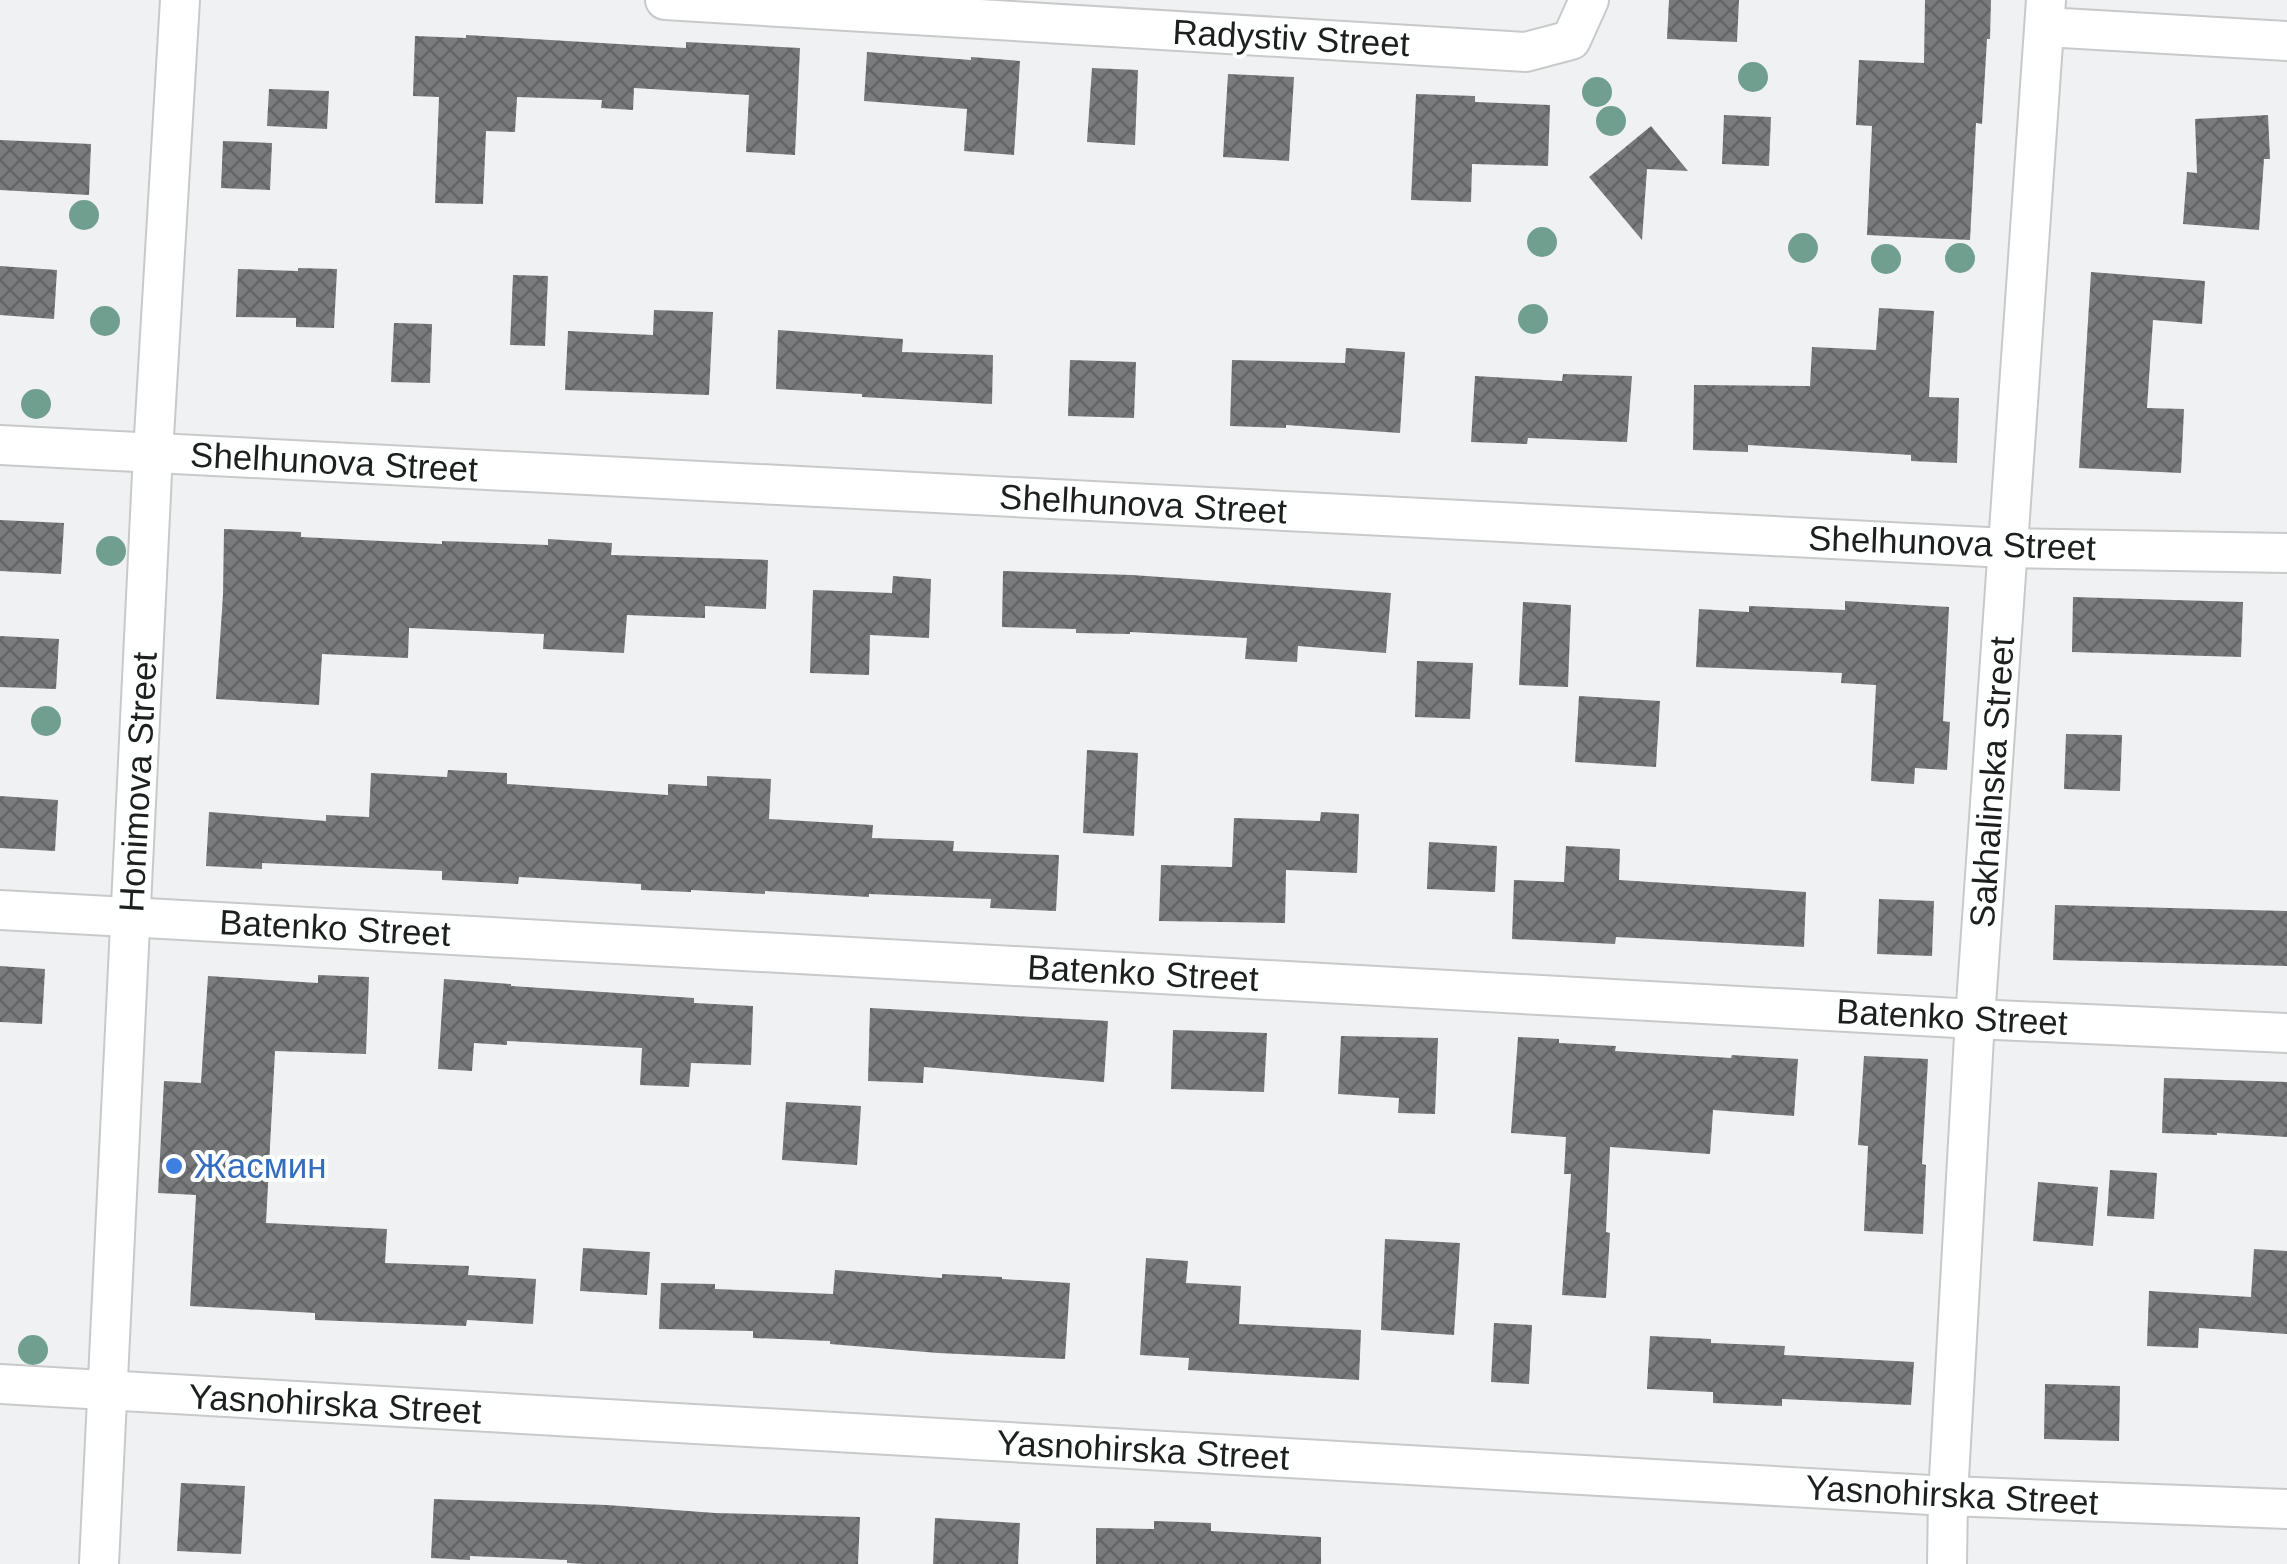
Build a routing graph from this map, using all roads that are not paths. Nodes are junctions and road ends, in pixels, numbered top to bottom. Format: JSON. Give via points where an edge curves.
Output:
{"nodes":[{"id":1,"x":180,"y":0,"type":"edge"},
{"id":2,"x":665,"y":0,"type":"edge"},
{"id":3,"x":1589,"y":0,"type":"edge"},
{"id":4,"x":2045,"y":13,"type":"edge"},
{"id":5,"x":2287,"y":42,"type":"edge"},
{"id":6,"x":0,"y":444,"type":"edge"},
{"id":7,"x":153,"y":453,"type":"junction"},
{"id":8,"x":2008,"y":548,"type":"junction"},
{"id":9,"x":2287,"y":553,"type":"edge"},
{"id":10,"x":0,"y":910,"type":"edge"},
{"id":11,"x":132,"y":916,"type":"junction"},
{"id":12,"x":1976,"y":1019,"type":"junction"},
{"id":13,"x":2287,"y":1033,"type":"edge"},
{"id":14,"x":0,"y":1384,"type":"edge"},
{"id":15,"x":107,"y":1391,"type":"junction"},
{"id":16,"x":1948,"y":1496,"type":"junction"},
{"id":17,"x":2287,"y":1509,"type":"edge"},
{"id":18,"x":99,"y":1564,"type":"edge"},
{"id":19,"x":1946,"y":1564,"type":"edge"}],
"edges":[{"from":1,"to":7,"type":"street","name":"Honimova Street"},
{"from":2,"to":3,"type":"street","name":"Radystiv Street","via":[[1526,52],[1571,40]]},
{"from":4,"to":5,"type":"street"},
{"from":4,"to":8,"type":"street","name":"Sakhalinska Street"},
{"from":6,"to":7,"type":"street","name":"Shelhunova Street"},
{"from":7,"to":8,"type":"street","name":"Shelhunova Street"},
{"from":7,"to":11,"type":"street","name":"Honimova Street"},
{"from":8,"to":9,"type":"street","name":"Shelhunova Street"},
{"from":8,"to":12,"type":"street","name":"Sakhalinska Street"},
{"from":10,"to":11,"type":"street","name":"Batenko Street"},
{"from":11,"to":12,"type":"street","name":"Batenko Street"},
{"from":11,"to":15,"type":"street","name":"Honimova Street"},
{"from":12,"to":13,"type":"street","name":"Batenko Street"},
{"from":12,"to":16,"type":"street","name":"Sakhalinska Street"},
{"from":14,"to":15,"type":"street","name":"Yasnohirska Street"},
{"from":15,"to":16,"type":"street","name":"Yasnohirska Street"},
{"from":15,"to":18,"type":"street","name":"Honimova Street"},
{"from":16,"to":17,"type":"street","name":"Yasnohirska Street"},
{"from":16,"to":19,"type":"street","name":"Sakhalinska Street"}]}
